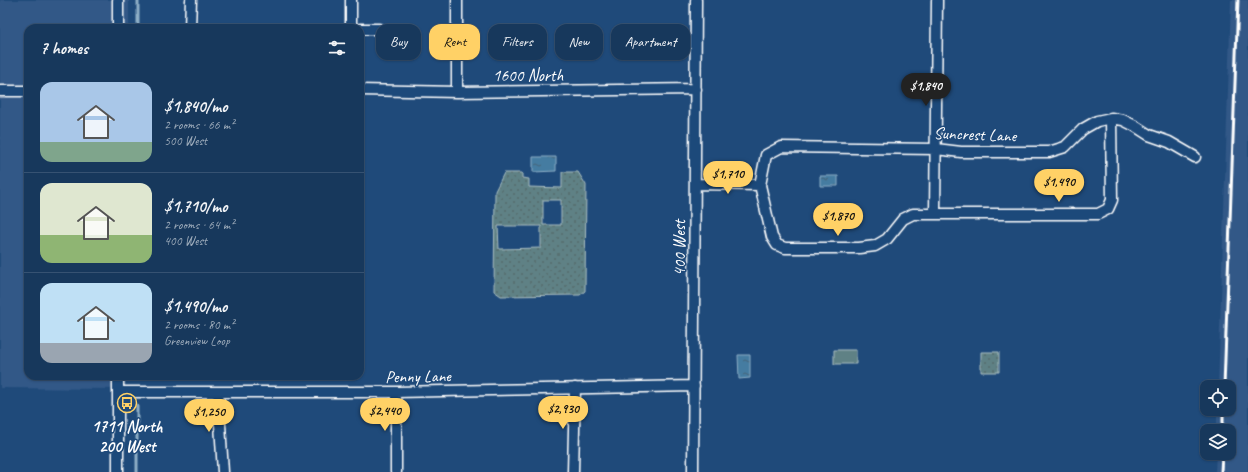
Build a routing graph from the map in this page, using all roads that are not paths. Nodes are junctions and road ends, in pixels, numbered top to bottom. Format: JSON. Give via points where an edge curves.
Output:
{"nodes":[{"id":1,"x":118,"y":0,"type":"edge"},
{"id":2,"x":191,"y":0,"type":"edge"},
{"id":3,"x":351,"y":0,"type":"edge"},
{"id":4,"x":457,"y":0,"type":"edge"},
{"id":5,"x":696,"y":0,"type":"edge"},
{"id":6,"x":937,"y":0,"type":"edge"},
{"id":7,"x":118,"y":24,"type":"edge"},
{"id":8,"x":190,"y":24,"type":"edge"},
{"id":9,"x":351,"y":24,"type":"edge"},
{"id":10,"x":364,"y":29,"type":"edge"},
{"id":11,"x":376,"y":29,"type":"edge"},
{"id":12,"x":696,"y":89,"type":"junction"},
{"id":13,"x":364,"y":90,"type":"edge"},
{"id":14,"x":0,"y":91,"type":"edge"},
{"id":15,"x":24,"y":91,"type":"edge"},
{"id":16,"x":457,"y":92,"type":"junction"},
{"id":17,"x":1111,"y":118,"type":"junction"},
{"id":18,"x":936,"y":149,"type":"junction"},
{"id":19,"x":1195,"y":157,"type":"dead end"},
{"id":20,"x":696,"y":184,"type":"junction"},
{"id":21,"x":760,"y":185,"type":"junction"},
{"id":22,"x":935,"y":214,"type":"junction"},
{"id":23,"x":118,"y":380,"type":"edge"},
{"id":24,"x":694,"y":386,"type":"junction"},
{"id":25,"x":575,"y":388,"type":"junction"},
{"id":26,"x":118,"y":392,"type":"junction"},
{"id":27,"x":218,"y":392,"type":"junction"},
{"id":28,"x":396,"y":392,"type":"junction"},
{"id":29,"x":118,"y":472,"type":"edge"},
{"id":30,"x":223,"y":472,"type":"edge"},
{"id":31,"x":396,"y":472,"type":"edge"},
{"id":32,"x":573,"y":472,"type":"edge"},
{"id":33,"x":693,"y":472,"type":"edge"}],
"edges":[{"from":1,"to":7,"type":"street"},
{"from":2,"to":8,"type":"street"},
{"from":3,"to":9,"type":"street"},
{"from":4,"to":16,"type":"street"},
{"from":5,"to":12,"type":"street","name":"400 West"},
{"from":6,"to":18,"type":"street"},
{"from":10,"to":11,"type":"street"},
{"from":12,"to":16,"type":"street","name":"1600 North"},
{"from":12,"to":20,"type":"street","name":"400 West"},
{"from":13,"to":16,"type":"street","name":"1600 North"},
{"from":14,"to":15,"type":"street"},
{"from":17,"to":18,"type":"street","name":"Suncrest Lane","via":[[1097,121],[1065,147],[1049,152],[961,152]]},
{"from":17,"to":19,"type":"street","via":[[1123,120]]},
{"from":17,"to":22,"type":"street","via":[[1112,200],[1108,209],[1098,214]]},
{"from":18,"to":21,"type":"street","name":"Suncrest Lane","via":[[781,148],[766,156]]},
{"from":18,"to":22,"type":"street"},
{"from":20,"to":21,"type":"street"},
{"from":20,"to":24,"type":"street","name":"400 West"},
{"from":21,"to":22,"type":"street","via":[[772,237],[777,245],[785,248],[875,246],[887,239],[903,219],[913,214]]},
{"from":23,"to":26,"type":"street"},
{"from":24,"to":25,"type":"street","name":"Penny Lane"},
{"from":24,"to":33,"type":"street","name":"400 West"},
{"from":25,"to":28,"type":"street","name":"Penny Lane"},
{"from":25,"to":32,"type":"street"},
{"from":26,"to":27,"type":"street","name":"Penny Lane"},
{"from":26,"to":29,"type":"street"},
{"from":27,"to":28,"type":"street","name":"Penny Lane"},
{"from":27,"to":30,"type":"street"},
{"from":28,"to":31,"type":"street"}]}
